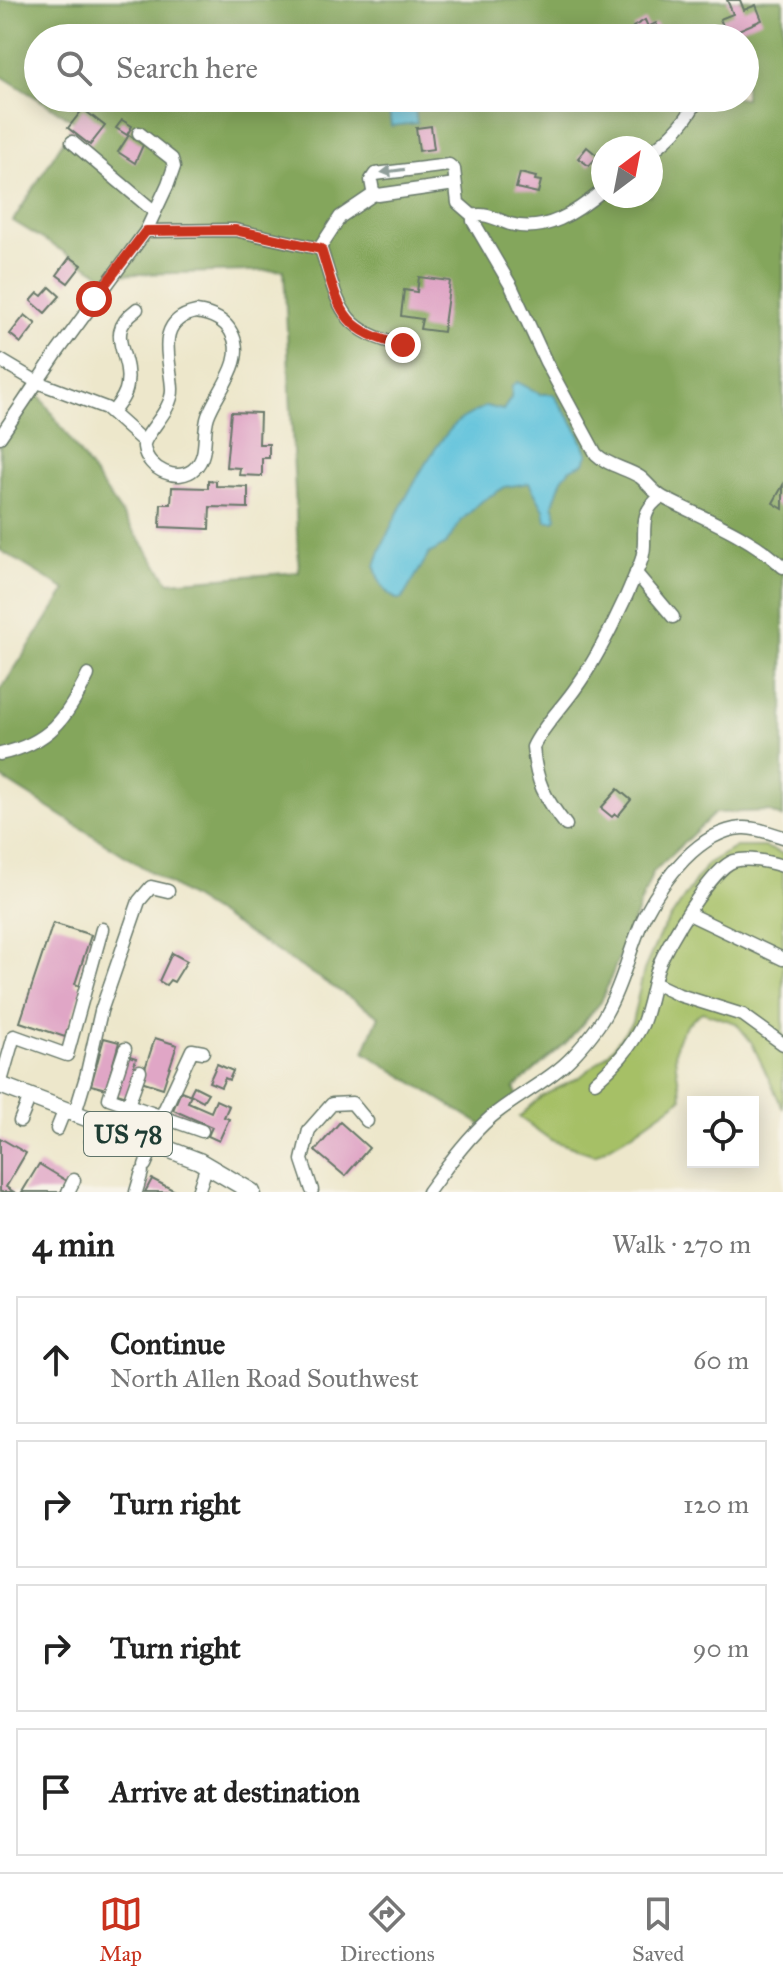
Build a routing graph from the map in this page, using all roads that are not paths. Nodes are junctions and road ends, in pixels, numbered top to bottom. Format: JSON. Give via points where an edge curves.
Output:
{"nodes":[{"id":1,"x":689,"y":112,"type":"edge"},
{"id":2,"x":139,"y":133,"type":"dead end"},
{"id":3,"x":72,"y":142,"type":"dead end"},
{"id":4,"x":663,"y":143,"type":"edge"},
{"id":5,"x":455,"y":184,"type":"junction"},
{"id":6,"x":374,"y":194,"type":"junction"},
{"id":7,"x":591,"y":199,"type":"edge"},
{"id":8,"x":155,"y":212,"type":"junction"},
{"id":9,"x":473,"y":216,"type":"junction"},
{"id":10,"x":146,"y":231,"type":"junction"},
{"id":11,"x":319,"y":249,"type":"junction"},
{"id":12,"x":137,"y":309,"type":"dead end"},
{"id":13,"x":403,"y":345,"type":"dead end"},
{"id":14,"x":0,"y":360,"type":"edge"},
{"id":15,"x":37,"y":382,"type":"junction"},
{"id":16,"x":112,"y":413,"type":"junction"},
{"id":17,"x":0,"y":437,"type":"edge"},
{"id":18,"x":144,"y":442,"type":"junction"},
{"id":19,"x":661,"y":497,"type":"junction"},
{"id":20,"x":783,"y":567,"type":"edge"},
{"id":21,"x":636,"y":573,"type":"junction"},
{"id":22,"x":673,"y":617,"type":"dead end"},
{"id":23,"x":88,"y":675,"type":"dead end"},
{"id":24,"x":0,"y":754,"type":"edge"},
{"id":25,"x":566,"y":825,"type":"dead end"},
{"id":26,"x":783,"y":837,"type":"edge"},
{"id":27,"x":783,"y":866,"type":"edge"},
{"id":28,"x":168,"y":891,"type":"dead end"},
{"id":29,"x":689,"y":914,"type":"junction"},
{"id":30,"x":102,"y":929,"type":"dead end"},
{"id":31,"x":783,"y":959,"type":"edge"},
{"id":32,"x":654,"y":983,"type":"junction"},
{"id":33,"x":783,"y":1044,"type":"edge"},
{"id":34,"x":125,"y":1049,"type":"dead end"},
{"id":35,"x":203,"y":1052,"type":"dead end"},
{"id":36,"x":140,"y":1071,"type":"dead end"},
{"id":37,"x":595,"y":1082,"type":"dead end"},
{"id":38,"x":0,"y":1085,"type":"edge"},
{"id":39,"x":83,"y":1088,"type":"junction"},
{"id":40,"x":30,"y":1097,"type":"junction"},
{"id":41,"x":112,"y":1099,"type":"junction"},
{"id":42,"x":132,"y":1106,"type":"junction"},
{"id":43,"x":70,"y":1111,"type":"junction"},
{"id":44,"x":164,"y":1118,"type":"junction"},
{"id":45,"x":20,"y":1121,"type":"dead end"},
{"id":46,"x":367,"y":1121,"type":"dead end"},
{"id":47,"x":103,"y":1124,"type":"junction"},
{"id":48,"x":57,"y":1129,"type":"dead end"},
{"id":49,"x":202,"y":1131,"type":"dead end"},
{"id":50,"x":128,"y":1134,"type":"junction"},
{"id":51,"x":91,"y":1141,"type":"dead end"},
{"id":52,"x":156,"y":1144,"type":"junction"},
{"id":53,"x":207,"y":1165,"type":"junction"},
{"id":54,"x":74,"y":1180,"type":"dead end"},
{"id":55,"x":312,"y":1191,"type":"edge"},
{"id":56,"x":68,"y":1192,"type":"edge"},
{"id":57,"x":136,"y":1192,"type":"edge"},
{"id":58,"x":198,"y":1192,"type":"edge"},
{"id":59,"x":252,"y":1192,"type":"edge"},
{"id":60,"x":428,"y":1192,"type":"edge"}],
"edges":[{"from":1,"to":4,"type":"street"},
{"from":2,"to":8,"type":"street","via":[[165,151],[174,167]]},
{"from":3,"to":8,"type":"street"},
{"from":5,"to":6,"type":"street"},
{"from":5,"to":6,"type":"street","one_way":true,"via":[[454,169],[446,164],[375,174]]},
{"from":5,"to":9,"type":"street","via":[[458,203]]},
{"from":6,"to":11,"type":"street","via":[[340,217]]},
{"from":7,"to":9,"type":"street","via":[[563,219],[540,226]]},
{"from":8,"to":10,"type":"street"},
{"from":9,"to":19,"type":"street","via":[[591,446],[602,460],[641,478]]},
{"from":10,"to":11,"type":"street","via":[[235,230]]},
{"from":10,"to":15,"type":"street"},
{"from":11,"to":13,"type":"street","via":[[341,311],[360,331]]},
{"from":12,"to":16,"type":"street","via":[[118,334],[128,381]]},
{"from":14,"to":15,"type":"street"},
{"from":15,"to":16,"type":"street"},
{"from":15,"to":17,"type":"street"},
{"from":16,"to":18,"type":"street"},
{"from":18,"to":18,"type":"street","via":[[152,463],[172,476],[198,465],[204,452],[203,431],[236,359],[235,340],[224,323],[196,312],[172,328],[166,352],[173,393]]},
{"from":19,"to":20,"type":"street","via":[[759,547]]},
{"from":19,"to":21,"type":"street","via":[[646,514],[644,552]]},
{"from":21,"to":22,"type":"street"},
{"from":21,"to":25,"type":"street","via":[[578,685],[533,747],[535,775]]},
{"from":23,"to":24,"type":"street","via":[[54,730]]},
{"from":26,"to":60,"type":"street","via":[[743,828],[724,832],[679,867],[645,916],[594,1032],[561,1067],[482,1126]]},
{"from":27,"to":29,"type":"street","via":[[748,860],[726,865]]},
{"from":28,"to":39,"type":"street","via":[[151,887],[139,901],[101,1011]]},
{"from":29,"to":31,"type":"street"},
{"from":29,"to":32,"type":"street","via":[[664,953]]},
{"from":30,"to":38,"type":"street","via":[[67,1055],[14,1036]]},
{"from":32,"to":33,"type":"street","via":[[743,1015]]},
{"from":32,"to":37,"type":"street","via":[[636,1037]]},
{"from":34,"to":41,"type":"street"},
{"from":35,"to":44,"type":"street","via":[[192,1050]]},
{"from":36,"to":42,"type":"street"},
{"from":38,"to":40,"type":"main road","number":"US 78"},
{"from":39,"to":41,"type":"street"},
{"from":39,"to":43,"type":"street"},
{"from":40,"to":43,"type":"main road","number":"US 78"},
{"from":40,"to":45,"type":"street"},
{"from":41,"to":42,"type":"street"},
{"from":41,"to":47,"type":"street"},
{"from":42,"to":44,"type":"street"},
{"from":42,"to":50,"type":"street"},
{"from":43,"to":47,"type":"main road","number":"US 78"},
{"from":43,"to":48,"type":"street"},
{"from":44,"to":49,"type":"street"},
{"from":44,"to":52,"type":"street"},
{"from":46,"to":55,"type":"street","via":[[352,1103],[332,1104],[309,1130],[302,1160]]},
{"from":47,"to":50,"type":"main road","number":"US 78"},
{"from":47,"to":51,"type":"street"},
{"from":50,"to":52,"type":"main road","number":"US 78"},
{"from":52,"to":53,"type":"main road","number":"US 78"},
{"from":52,"to":57,"type":"street"},
{"from":53,"to":58,"type":"street"},
{"from":53,"to":59,"type":"main road","number":"US 78"},
{"from":54,"to":56,"type":"street"}]}
